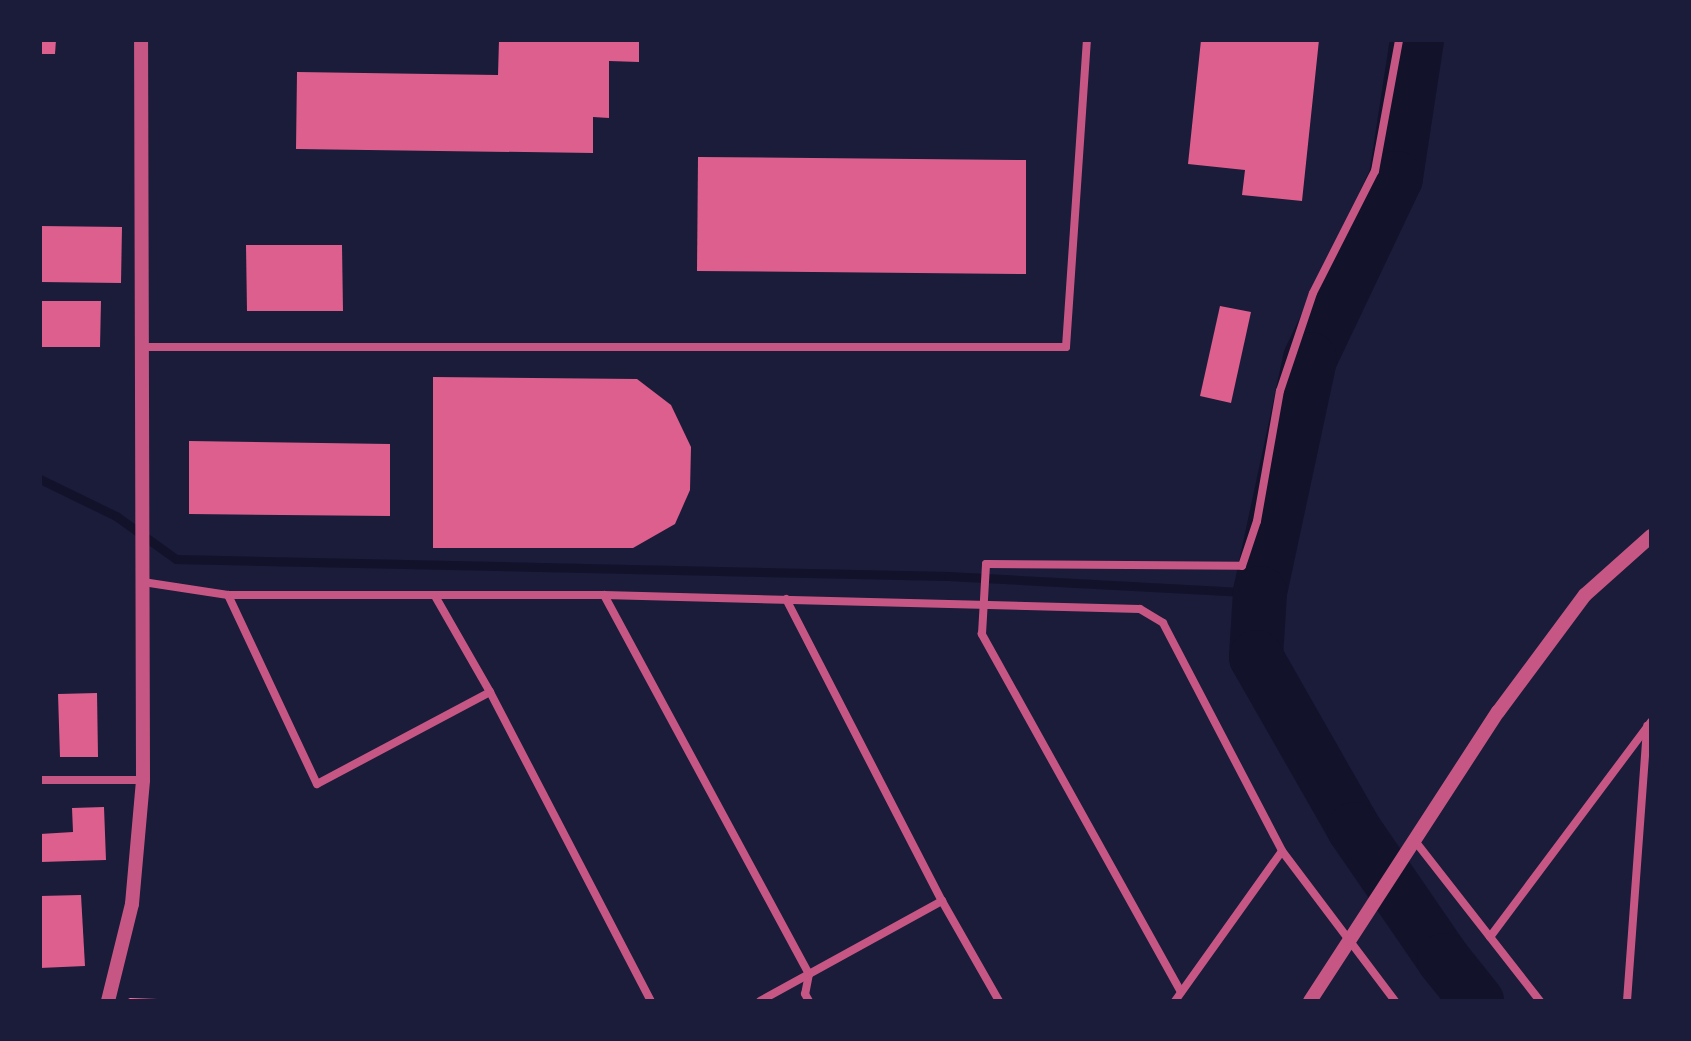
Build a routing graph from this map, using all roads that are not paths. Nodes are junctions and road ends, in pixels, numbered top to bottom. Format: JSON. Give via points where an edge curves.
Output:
{"nodes":[{"id":1,"x":141,"y":40,"type":"edge"},
{"id":2,"x":1087,"y":40,"type":"edge"},
{"id":3,"x":1399,"y":40,"type":"edge"},
{"id":4,"x":141,"y":347,"type":"junction"},
{"id":5,"x":1651,"y":536,"type":"edge"},
{"id":6,"x":143,"y":582,"type":"junction"},
{"id":7,"x":228,"y":595,"type":"junction"},
{"id":8,"x":604,"y":595,"type":"junction"},
{"id":9,"x":435,"y":596,"type":"junction"},
{"id":10,"x":786,"y":599,"type":"junction"},
{"id":11,"x":983,"y":607,"type":"junction"},
{"id":12,"x":490,"y":692,"type":"junction"},
{"id":13,"x":1649,"y":724,"type":"edge"},
{"id":14,"x":40,"y":780,"type":"edge"},
{"id":15,"x":143,"y":780,"type":"junction"},
{"id":16,"x":1415,"y":841,"type":"junction"},
{"id":17,"x":1282,"y":851,"type":"junction"},
{"id":18,"x":942,"y":901,"type":"junction"},
{"id":19,"x":1490,"y":937,"type":"junction"},
{"id":20,"x":1349,"y":941,"type":"junction"},
{"id":21,"x":809,"y":974,"type":"junction"},
{"id":22,"x":1181,"y":992,"type":"junction"},
{"id":23,"x":108,"y":1001,"type":"edge"},
{"id":24,"x":651,"y":1001,"type":"edge"},
{"id":25,"x":760,"y":1001,"type":"edge"},
{"id":26,"x":809,"y":1001,"type":"edge"},
{"id":27,"x":999,"y":1001,"type":"edge"},
{"id":28,"x":1175,"y":1001,"type":"edge"},
{"id":29,"x":1310,"y":1001,"type":"edge"},
{"id":30,"x":1395,"y":1001,"type":"edge"},
{"id":31,"x":1540,"y":1001,"type":"edge"},
{"id":32,"x":1627,"y":1001,"type":"edge"}],
"edges":[{"from":1,"to":4,"type":"street"},
{"from":2,"to":4,"type":"street","via":[[1066,347]]},
{"from":3,"to":11,"type":"street","via":[[1375,171],[1313,293],[1280,391],[1257,521],[1242,566],[986,564]]},
{"from":4,"to":6,"type":"street"},
{"from":5,"to":16,"type":"street","via":[[1585,595],[1498,712]]},
{"from":6,"to":7,"type":"street"},
{"from":6,"to":15,"type":"street"},
{"from":7,"to":9,"type":"street"},
{"from":7,"to":12,"type":"street","via":[[317,784]]},
{"from":8,"to":9,"type":"street"},
{"from":8,"to":10,"type":"street"},
{"from":8,"to":21,"type":"street"},
{"from":9,"to":12,"type":"street"},
{"from":10,"to":11,"type":"street"},
{"from":10,"to":18,"type":"street"},
{"from":11,"to":17,"type":"street","via":[[1140,609],[1163,623]]},
{"from":11,"to":22,"type":"street","via":[[982,634]]},
{"from":12,"to":24,"type":"street"},
{"from":13,"to":19,"type":"street"},
{"from":13,"to":32,"type":"street"},
{"from":14,"to":15,"type":"street"},
{"from":15,"to":23,"type":"street","via":[[132,904]]},
{"from":16,"to":19,"type":"street"},
{"from":16,"to":20,"type":"street"},
{"from":17,"to":20,"type":"street"},
{"from":17,"to":22,"type":"street"},
{"from":18,"to":21,"type":"street"},
{"from":18,"to":27,"type":"street"},
{"from":19,"to":31,"type":"street"},
{"from":20,"to":29,"type":"street"},
{"from":20,"to":30,"type":"street"},
{"from":21,"to":25,"type":"street"},
{"from":21,"to":26,"type":"street"},
{"from":22,"to":28,"type":"street"}]}
